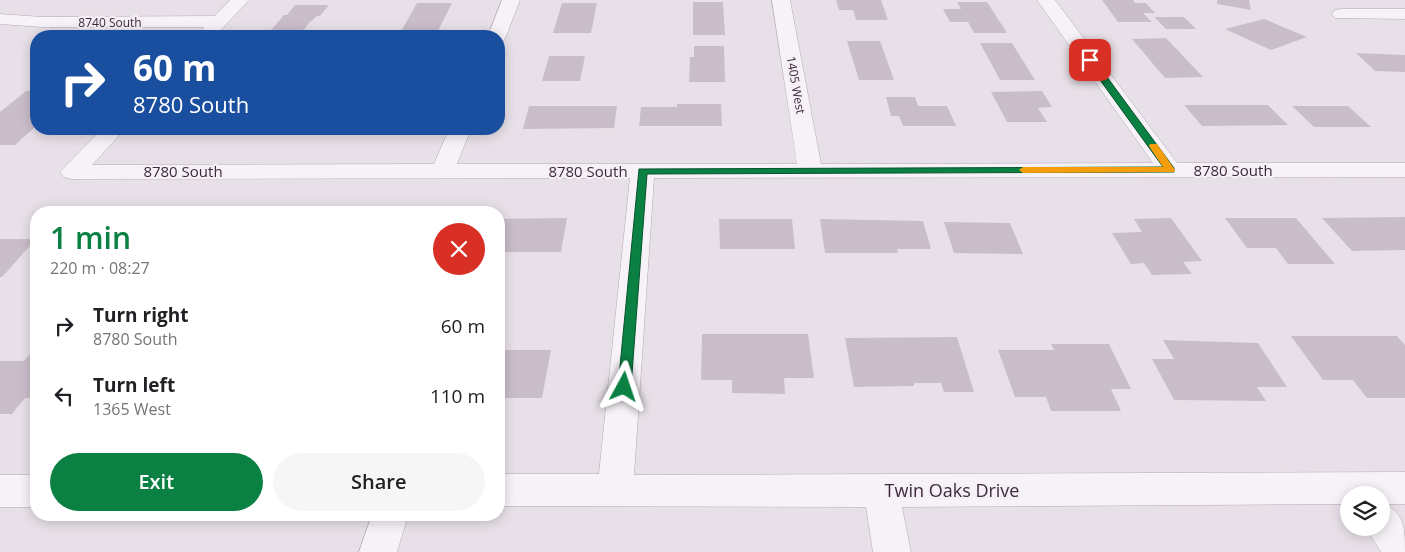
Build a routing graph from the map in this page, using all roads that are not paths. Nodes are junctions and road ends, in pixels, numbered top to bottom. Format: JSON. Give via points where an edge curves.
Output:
{"nodes":[{"id":1,"x":240,"y":0,"type":"edge"},
{"id":2,"x":511,"y":0,"type":"edge"},
{"id":3,"x":781,"y":0,"type":"edge"},
{"id":4,"x":1046,"y":0,"type":"edge"},
{"id":5,"x":1340,"y":14,"type":"dead end"},
{"id":6,"x":1405,"y":14,"type":"edge"},
{"id":7,"x":0,"y":19,"type":"edge"},
{"id":8,"x":220,"y":21,"type":"junction"},
{"id":9,"x":211,"y":30,"type":"edge"},
{"id":10,"x":499,"y":30,"type":"edge"},
{"id":11,"x":108,"y":135,"type":"edge"},
{"id":12,"x":458,"y":135,"type":"edge"},
{"id":13,"x":810,"y":170,"type":"junction"},
{"id":14,"x":1170,"y":170,"type":"junction"},
{"id":15,"x":1405,"y":170,"type":"edge"},
{"id":16,"x":444,"y":171,"type":"junction"},
{"id":17,"x":643,"y":171,"type":"junction"},
{"id":18,"x":1405,"y":488,"type":"edge"},
{"id":19,"x":615,"y":489,"type":"junction"},
{"id":20,"x":1390,"y":489,"type":"edge"},
{"id":21,"x":505,"y":490,"type":"edge"},
{"id":22,"x":0,"y":491,"type":"edge"},
{"id":23,"x":30,"y":491,"type":"edge"},
{"id":24,"x":881,"y":491,"type":"junction"},
{"id":25,"x":1340,"y":492,"type":"edge"},
{"id":26,"x":388,"y":521,"type":"edge"},
{"id":27,"x":1390,"y":533,"type":"edge"},
{"id":28,"x":378,"y":552,"type":"edge"},
{"id":29,"x":892,"y":552,"type":"edge"},
{"id":30,"x":1403,"y":552,"type":"edge"}],
"edges":[{"from":1,"to":8,"type":"street"},
{"from":2,"to":10,"type":"street"},
{"from":3,"to":13,"type":"street","name":"1405 West"},
{"from":4,"to":14,"type":"street"},
{"from":5,"to":6,"type":"street"},
{"from":7,"to":8,"type":"street","name":"8740 South","via":[[42,22]]},
{"from":8,"to":9,"type":"street"},
{"from":11,"to":16,"type":"street","name":"8780 South","via":[[72,172]]},
{"from":12,"to":16,"type":"street"},
{"from":13,"to":14,"type":"street","name":"8780 South"},
{"from":13,"to":17,"type":"street","name":"8780 South"},
{"from":14,"to":15,"type":"street","name":"8780 South"},
{"from":16,"to":17,"type":"street","name":"8780 South"},
{"from":17,"to":19,"type":"street"},
{"from":18,"to":20,"type":"street","name":"Twin Oaks Drive"},
{"from":19,"to":21,"type":"street","name":"Twin Oaks Drive"},
{"from":19,"to":24,"type":"street","name":"Twin Oaks Drive"},
{"from":22,"to":23,"type":"street"},
{"from":24,"to":25,"type":"street","name":"Twin Oaks Drive"},
{"from":24,"to":29,"type":"street"},
{"from":26,"to":28,"type":"street"},
{"from":27,"to":30,"type":"street"}]}
